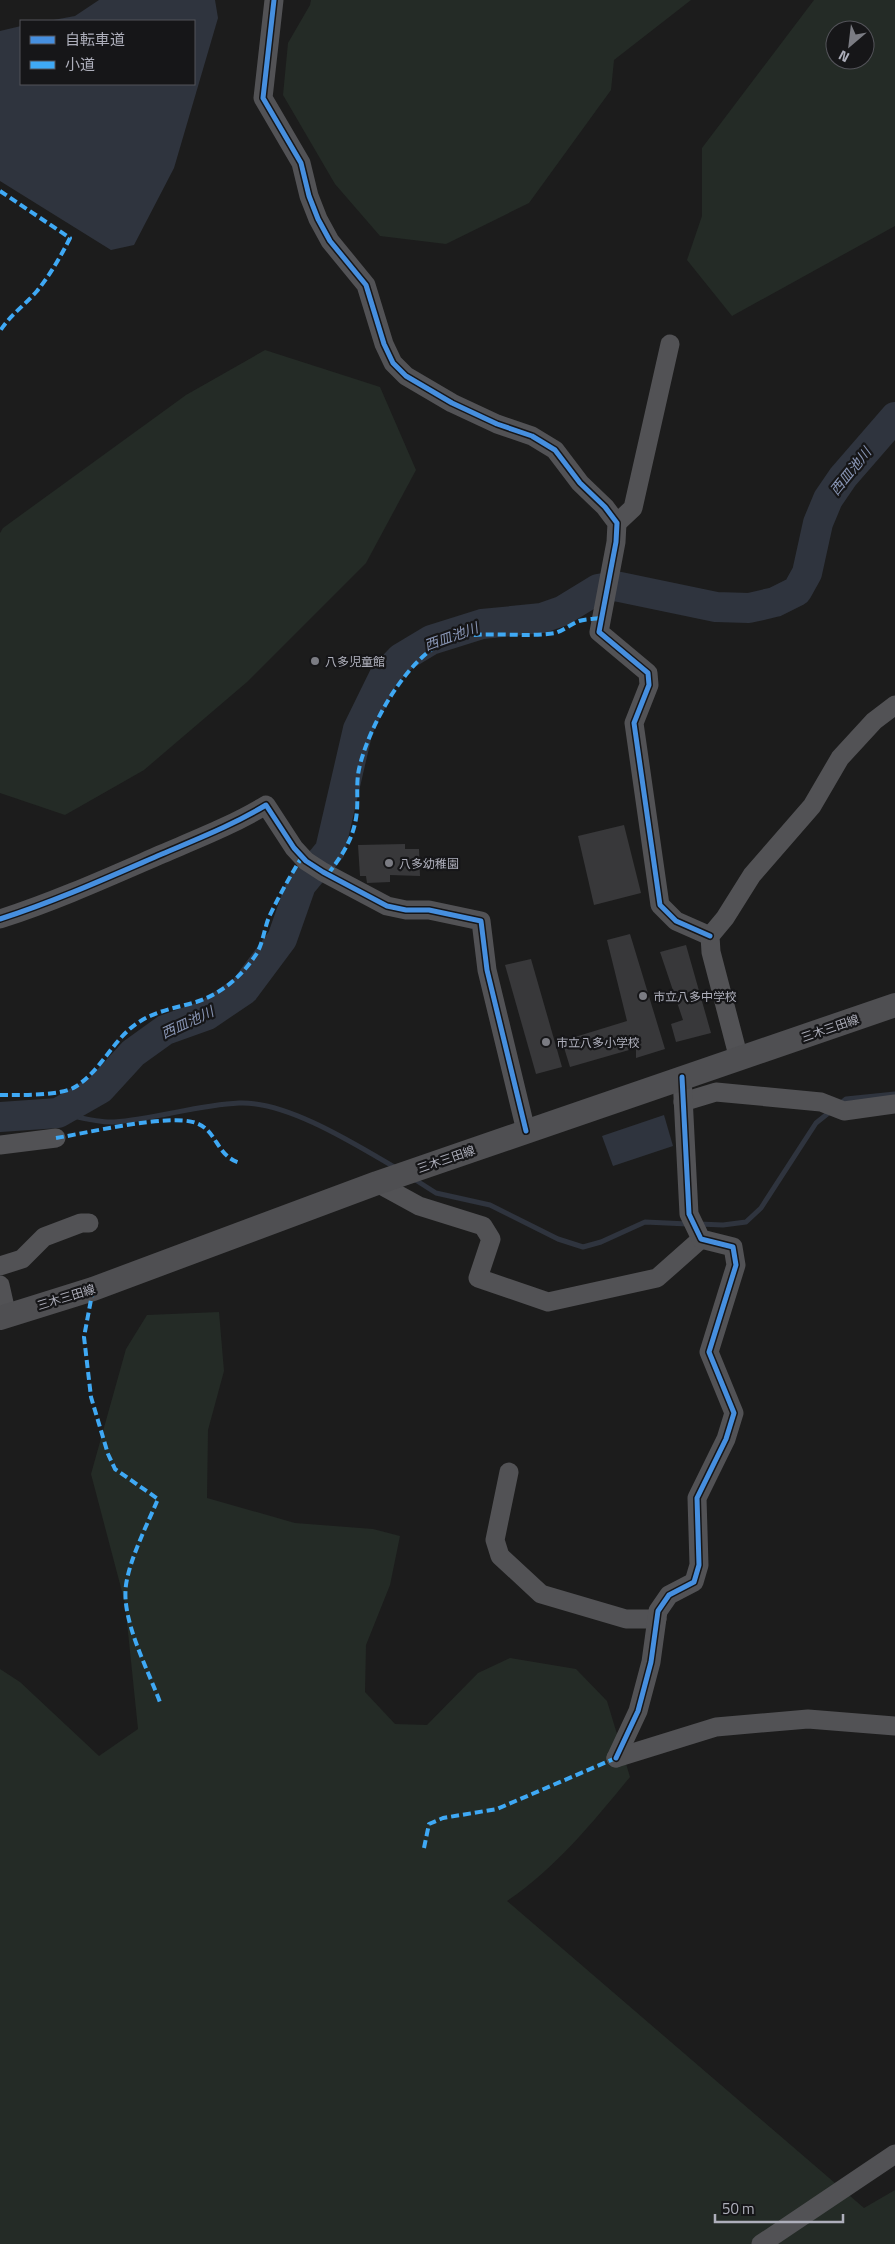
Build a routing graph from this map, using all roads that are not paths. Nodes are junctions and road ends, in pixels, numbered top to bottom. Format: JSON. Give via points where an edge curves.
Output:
{"nodes":[{"id":1,"x":274,"y":0,"type":"edge"},
{"id":2,"x":670,"y":344,"type":"dead end"},
{"id":3,"x":617,"y":523,"type":"junction"},
{"id":4,"x":895,"y":705,"type":"edge"},
{"id":5,"x":0,"y":919,"type":"edge"},
{"id":6,"x":710,"y":936,"type":"junction"},
{"id":7,"x":895,"y":1005,"type":"edge"},
{"id":8,"x":739,"y":1059,"type":"junction"},
{"id":9,"x":682,"y":1077,"type":"junction"},
{"id":10,"x":683,"y":1102,"type":"junction"},
{"id":11,"x":895,"y":1104,"type":"edge"},
{"id":12,"x":526,"y":1131,"type":"junction"},
{"id":13,"x":56,"y":1138,"type":"dead end"},
{"id":14,"x":0,"y":1146,"type":"edge"},
{"id":15,"x":392,"y":1178,"type":"junction"},
{"id":16,"x":88,"y":1223,"type":"dead end"},
{"id":17,"x":701,"y":1239,"type":"junction"},
{"id":18,"x":0,"y":1266,"type":"edge"},
{"id":19,"x":0,"y":1286,"type":"edge"},
{"id":20,"x":3,"y":1317,"type":"edge"},
{"id":21,"x":509,"y":1472,"type":"dead end"},
{"id":22,"x":657,"y":1619,"type":"junction"},
{"id":23,"x":895,"y":1726,"type":"edge"},
{"id":24,"x":895,"y":2154,"type":"edge"},
{"id":25,"x":761,"y":2244,"type":"edge"}],
"edges":[{"from":1,"to":3,"type":"street","via":[[263,98],[301,163],[309,196],[330,241],[366,285],[393,363],[406,376],[452,403],[496,424],[532,436],[555,450]]},
{"from":2,"to":3,"type":"street","via":[[633,508]]},
{"from":3,"to":6,"type":"street","via":[[599,632],[648,673],[649,685],[634,723],[660,905],[676,921]]},
{"from":4,"to":6,"type":"street","via":[[874,721],[840,758],[812,806],[752,875]]},
{"from":5,"to":12,"type":"street","via":[[127,869],[247,817],[266,805],[294,848],[323,872],[387,906],[429,910],[481,921],[487,970]]},
{"from":6,"to":8,"type":"street","via":[[711,952]]},
{"from":7,"to":8,"type":"main road","name":"三木三田線"},
{"from":8,"to":9,"type":"main road","name":"三木三田線"},
{"from":9,"to":10,"type":"street"},
{"from":9,"to":12,"type":"main road","name":"三木三田線"},
{"from":10,"to":11,"type":"street","via":[[716,1092],[822,1102],[844,1110]]},
{"from":10,"to":17,"type":"street","via":[[689,1214]]},
{"from":12,"to":15,"type":"main road","name":"三木三田線"},
{"from":13,"to":14,"type":"street"},
{"from":15,"to":17,"type":"street","via":[[419,1206],[483,1226],[491,1239],[478,1278],[548,1302],[657,1278]]},
{"from":15,"to":20,"type":"main road","name":"三木三田線","via":[[93,1289]]},
{"from":16,"to":18,"type":"street","via":[[44,1237],[22,1258]]},
{"from":17,"to":22,"type":"street","via":[[733,1247],[736,1265],[709,1352],[734,1413],[726,1439],[697,1498],[699,1565],[694,1582],[669,1595],[658,1611]]},
{"from":19,"to":20,"type":"street"},
{"from":21,"to":22,"type":"street","via":[[494,1540],[500,1556],[541,1594],[626,1619]]},
{"from":22,"to":23,"type":"street","via":[[651,1662],[638,1711],[616,1758],[716,1727],[808,1718]]},
{"from":24,"to":25,"type":"street"}]}
